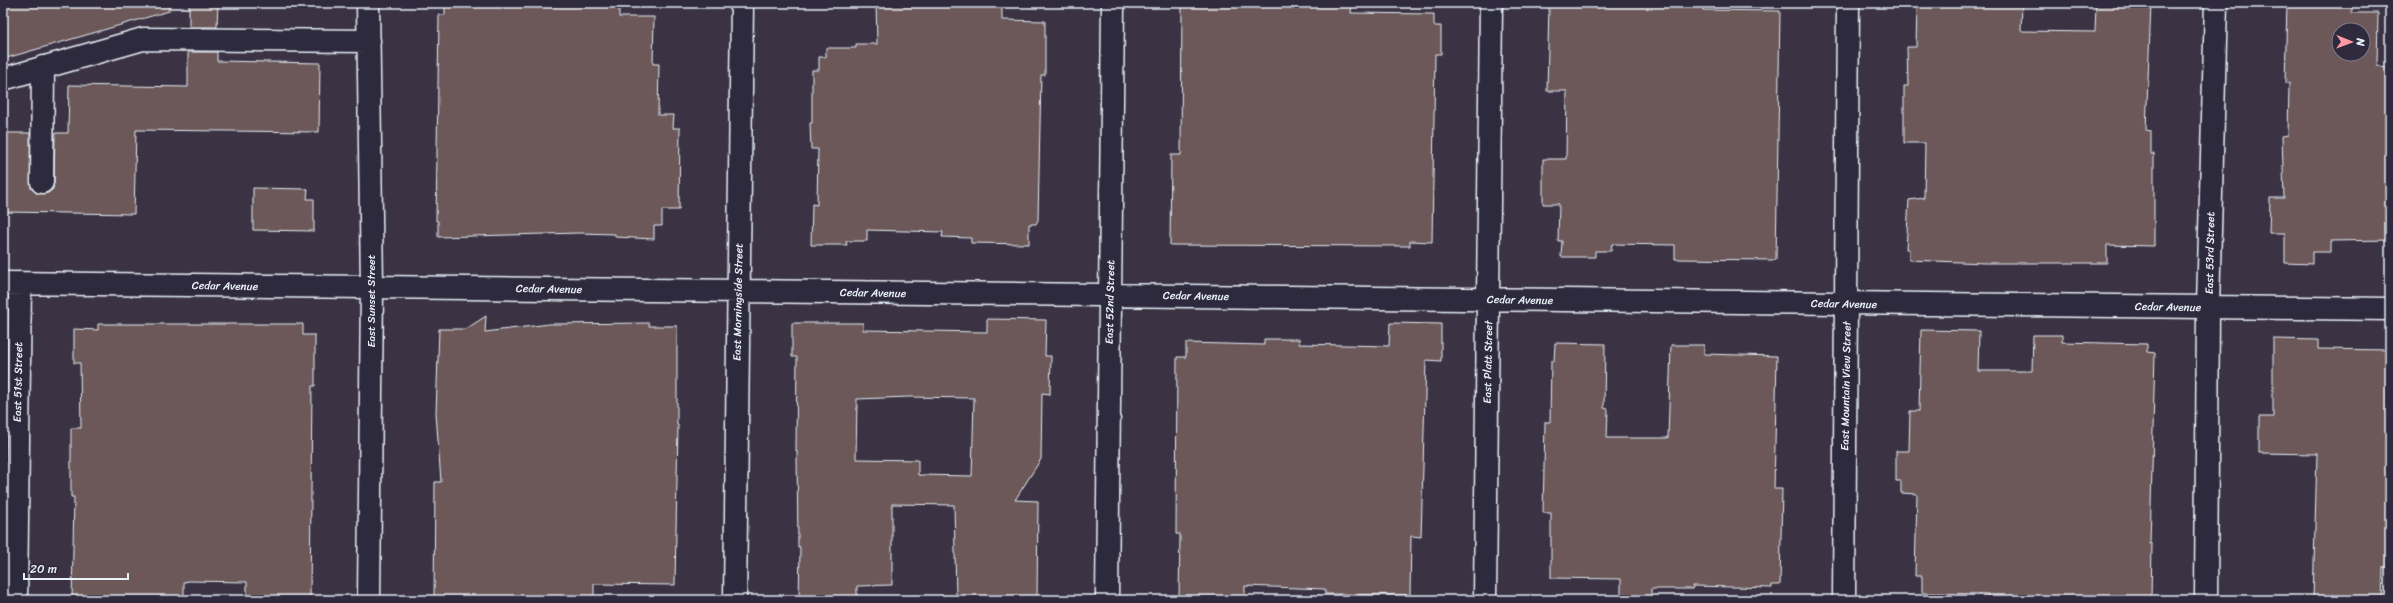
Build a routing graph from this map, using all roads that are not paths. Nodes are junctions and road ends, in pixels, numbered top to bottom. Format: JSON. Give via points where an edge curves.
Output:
{"nodes":[{"id":1,"x":368,"y":3,"type":"edge"},
{"id":2,"x":742,"y":3,"type":"edge"},
{"id":3,"x":1113,"y":3,"type":"edge"},
{"id":4,"x":1491,"y":3,"type":"edge"},
{"id":5,"x":1848,"y":3,"type":"edge"},
{"id":6,"x":2216,"y":3,"type":"edge"},
{"id":7,"x":369,"y":40,"type":"junction"},
{"id":8,"x":43,"y":67,"type":"junction"},
{"id":9,"x":3,"y":79,"type":"edge"},
{"id":10,"x":42,"y":182,"type":"dead end"},
{"id":11,"x":11,"y":283,"type":"edge"},
{"id":12,"x":372,"y":287,"type":"junction"},
{"id":13,"x":739,"y":291,"type":"junction"},
{"id":14,"x":1110,"y":296,"type":"junction"},
{"id":15,"x":1489,"y":300,"type":"junction"},
{"id":16,"x":1847,"y":304,"type":"junction"},
{"id":17,"x":2208,"y":307,"type":"junction"},
{"id":18,"x":2390,"y":310,"type":"edge"},
{"id":19,"x":16,"y":600,"type":"edge"},
{"id":20,"x":369,"y":600,"type":"edge"},
{"id":21,"x":735,"y":600,"type":"edge"},
{"id":22,"x":1107,"y":600,"type":"edge"},
{"id":23,"x":1485,"y":600,"type":"edge"},
{"id":24,"x":1844,"y":600,"type":"edge"},
{"id":25,"x":2206,"y":600,"type":"edge"}],
"edges":[{"from":1,"to":7,"type":"street","name":"East Sunset Street"},
{"from":2,"to":13,"type":"street","name":"East Morningside Street"},
{"from":3,"to":14,"type":"street","name":"East 52nd Street"},
{"from":4,"to":15,"type":"street","name":"East Platt Street"},
{"from":5,"to":16,"type":"street","name":"East Mountain View Street"},
{"from":6,"to":17,"type":"street","name":"East 53rd Street"},
{"from":7,"to":8,"type":"street","via":[[143,39]]},
{"from":7,"to":12,"type":"street","name":"East Sunset Street"},
{"from":8,"to":9,"type":"street"},
{"from":8,"to":10,"type":"street"},
{"from":11,"to":12,"type":"street","name":"Cedar Avenue"},
{"from":11,"to":19,"type":"street","name":"East 51st Street"},
{"from":12,"to":13,"type":"street","name":"Cedar Avenue"},
{"from":12,"to":20,"type":"street","name":"East Sunset Street"},
{"from":13,"to":14,"type":"street","name":"Cedar Avenue"},
{"from":13,"to":21,"type":"street","name":"East Morningside Street"},
{"from":14,"to":15,"type":"street","name":"Cedar Avenue"},
{"from":14,"to":22,"type":"street","name":"East 52nd Street"},
{"from":15,"to":16,"type":"street","name":"Cedar Avenue"},
{"from":15,"to":23,"type":"street","name":"East Platt Street"},
{"from":16,"to":17,"type":"street","name":"Cedar Avenue"},
{"from":16,"to":24,"type":"street","name":"East Mountain View Street"},
{"from":17,"to":18,"type":"street","name":"Cedar Avenue"},
{"from":17,"to":25,"type":"street","name":"East 53rd Street"}]}
